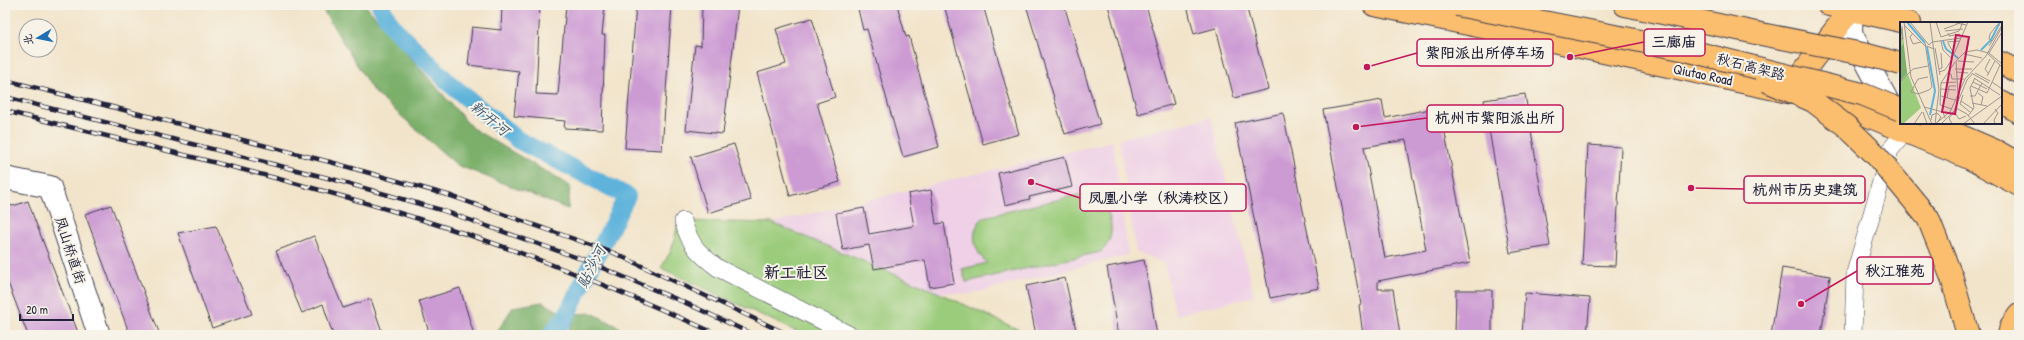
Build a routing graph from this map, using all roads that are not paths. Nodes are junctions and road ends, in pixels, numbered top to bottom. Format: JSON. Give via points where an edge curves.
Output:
{"nodes":[{"id":1,"x":1374,"y":5,"type":"edge"},
{"id":2,"x":1457,"y":5,"type":"edge"},
{"id":3,"x":1625,"y":5,"type":"edge"},
{"id":4,"x":1829,"y":5,"type":"edge"},
{"id":5,"x":1851,"y":7,"type":"edge"},
{"id":6,"x":1906,"y":22,"type":"edge"},
{"id":7,"x":1686,"y":50,"type":"junction"},
{"id":8,"x":1900,"y":64,"type":"edge"},
{"id":9,"x":2002,"y":64,"type":"edge"},
{"id":10,"x":2019,"y":72,"type":"edge"},
{"id":11,"x":1788,"y":92,"type":"junction"},
{"id":12,"x":2002,"y":103,"type":"edge"},
{"id":13,"x":1900,"y":110,"type":"edge"},
{"id":14,"x":2019,"y":112,"type":"edge"},
{"id":15,"x":1900,"y":123,"type":"edge"},
{"id":16,"x":1900,"y":124,"type":"edge"},
{"id":17,"x":1933,"y":124,"type":"edge"},
{"id":18,"x":1905,"y":132,"type":"junction"},
{"id":19,"x":1996,"y":151,"type":"junction"},
{"id":20,"x":2019,"y":164,"type":"edge"},
{"id":21,"x":5,"y":178,"type":"edge"},
{"id":22,"x":2019,"y":180,"type":"edge"},
{"id":23,"x":2019,"y":185,"type":"edge"},
{"id":24,"x":683,"y":221,"type":"dead end"},
{"id":25,"x":2019,"y":315,"type":"edge"},
{"id":26,"x":99,"y":335,"type":"edge"},
{"id":27,"x":850,"y":335,"type":"edge"},
{"id":28,"x":1853,"y":335,"type":"edge"},
{"id":29,"x":1968,"y":335,"type":"edge"},
{"id":30,"x":2009,"y":335,"type":"edge"}],
"edges":[{"from":1,"to":11,"type":"main road","name":"Qiutao Road"},
{"from":2,"to":7,"type":"main road","name":"秋石高架路","bridge":true},
{"from":3,"to":8,"type":"main road","bridge":true},
{"from":4,"to":5,"type":"main road"},
{"from":5,"to":6,"type":"main road"},
{"from":5,"to":11,"type":"main road"},
{"from":5,"to":15,"type":"street","via":[[1851,34]]},
{"from":7,"to":13,"type":"main road","name":"秋石高架路","bridge":true,"via":[[1862,94]]},
{"from":7,"to":29,"type":"main road","bridge":true,"via":[[1813,101],[1846,126],[1876,155],[1928,218],[1952,278]]},
{"from":9,"to":10,"type":"main road"},
{"from":11,"to":18,"type":"main road","name":"Qiutao Road","via":[[1835,102]]},
{"from":12,"to":14,"type":"main road"},
{"from":16,"to":18,"type":"street"},
{"from":17,"to":19,"type":"main road"},
{"from":18,"to":23,"type":"main road","name":"Qiutao Road","via":[[1969,158]]},
{"from":18,"to":28,"type":"street","via":[[1890,150],[1855,273]]},
{"from":19,"to":20,"type":"main road"},
{"from":19,"to":22,"type":"main road"},
{"from":21,"to":26,"type":"street","name":"凤山桥直街","via":[[50,187]]},
{"from":24,"to":27,"type":"street","via":[[688,238],[701,256],[718,268]]},
{"from":25,"to":30,"type":"main road","via":[[2011,326]]}]}
